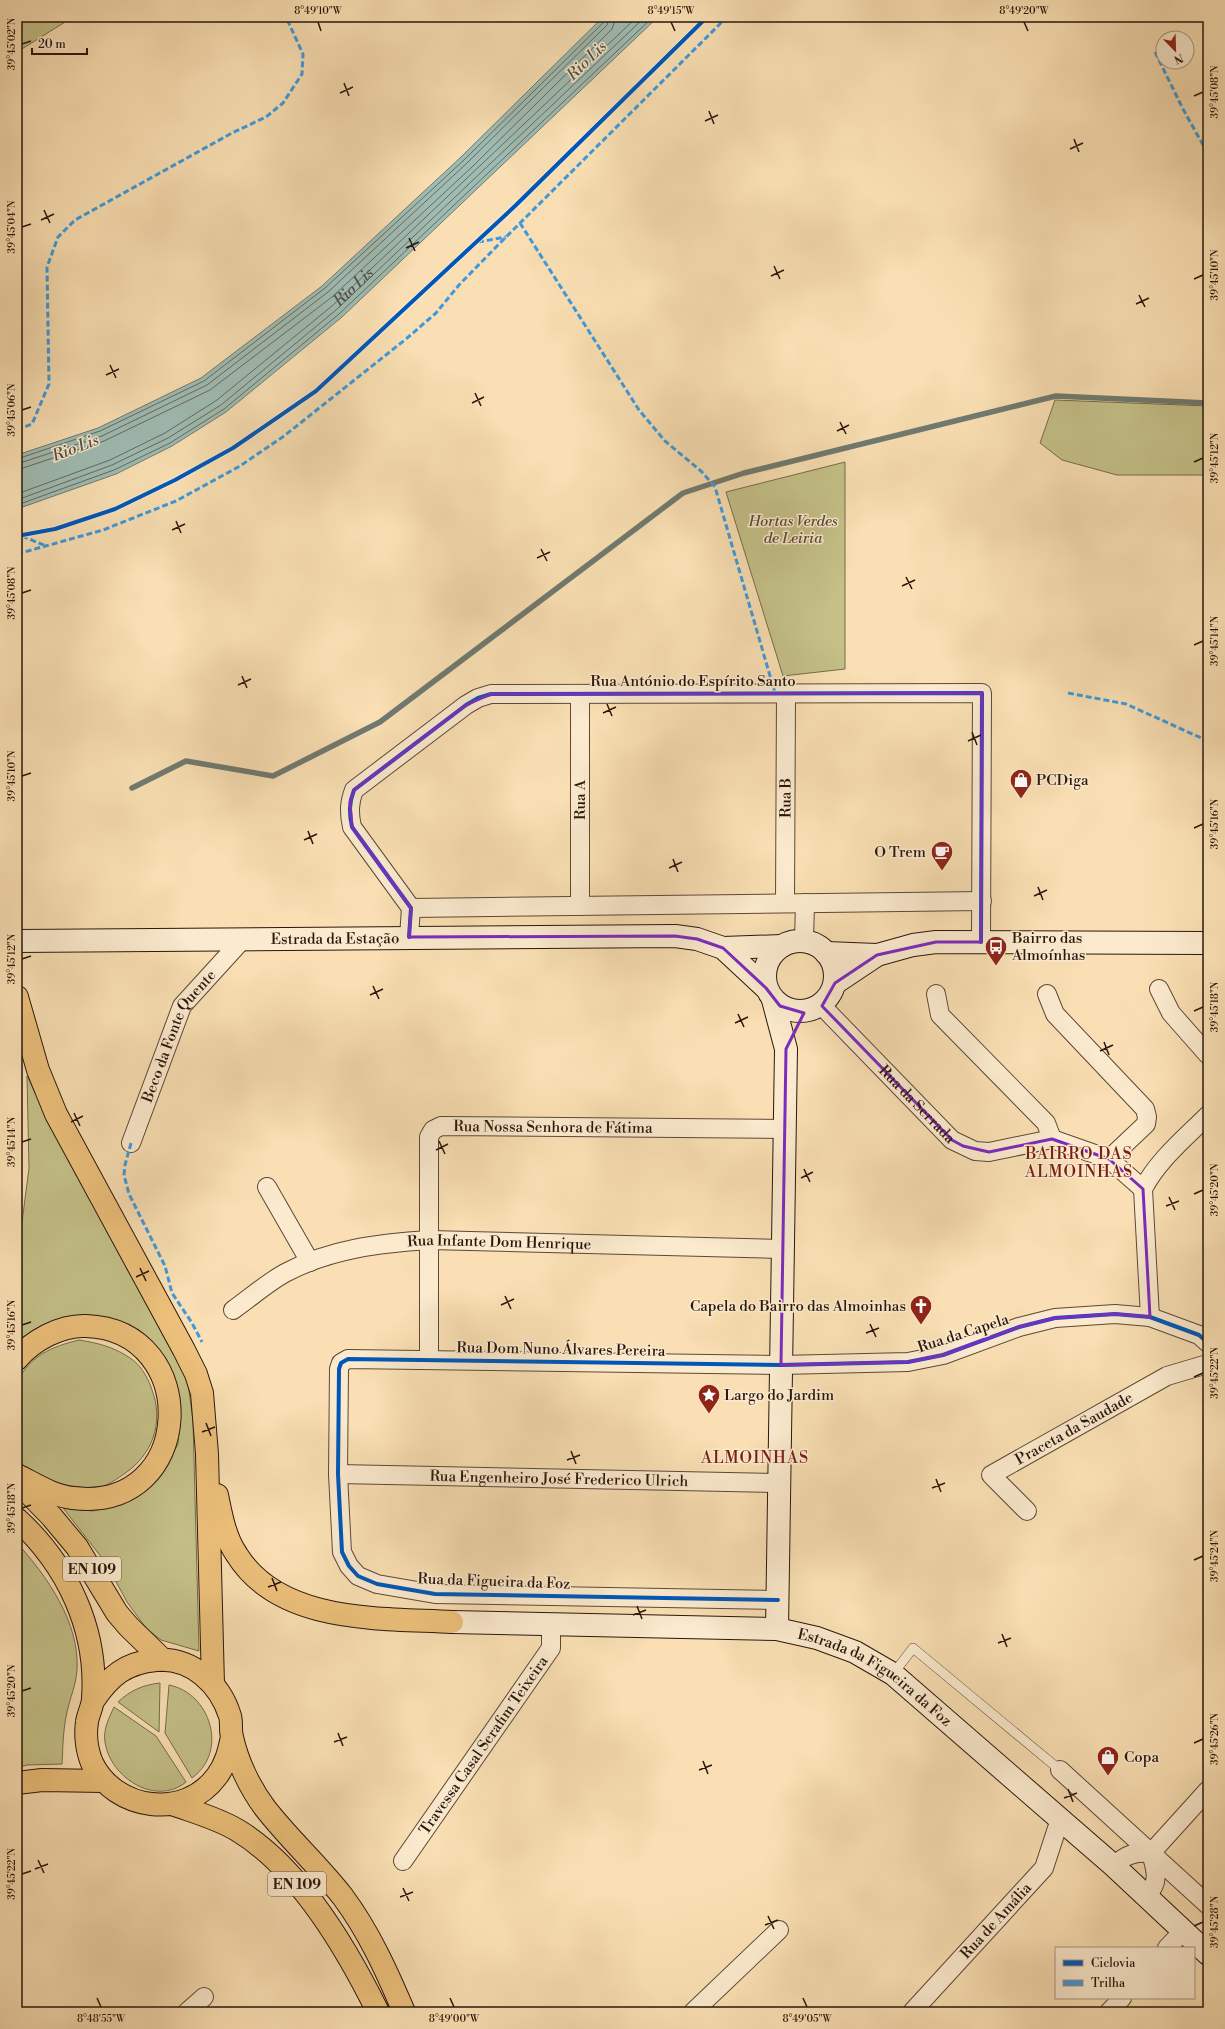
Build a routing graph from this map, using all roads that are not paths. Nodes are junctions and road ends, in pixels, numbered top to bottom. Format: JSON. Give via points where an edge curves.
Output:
{"nodes":[{"id":1,"x":786,"y":693,"type":"junction"},
{"id":2,"x":580,"y":694,"type":"junction"},
{"id":3,"x":982,"y":901,"type":"junction"},
{"id":4,"x":785,"y":903,"type":"junction"},
{"id":5,"x":805,"y":903,"type":"junction"},
{"id":6,"x":580,"y":906,"type":"junction"},
{"id":7,"x":411,"y":908,"type":"junction"},
{"id":8,"x":409,"y":937,"type":"junction"},
{"id":9,"x":243,"y":939,"type":"junction"},
{"id":10,"x":17,"y":941,"type":"edge"},
{"id":11,"x":804,"y":941,"type":"junction"},
{"id":12,"x":981,"y":942,"type":"junction"},
{"id":13,"x":1208,"y":943,"type":"edge"},
{"id":14,"x":782,"y":946,"type":"junction"},
{"id":15,"x":724,"y":948,"type":"junction"},
{"id":16,"x":826,"y":953,"type":"junction"},
{"id":17,"x":877,"y":955,"type":"junction"},
{"id":18,"x":835,"y":983,"type":"junction"},
{"id":19,"x":1159,"y":989,"type":"dead end"},
{"id":20,"x":770,"y":994,"type":"junction"},
{"id":21,"x":936,"y":994,"type":"dead end"},
{"id":22,"x":1047,"y":994,"type":"dead end"},
{"id":23,"x":17,"y":997,"type":"edge"},
{"id":24,"x":813,"y":1008,"type":"junction"},
{"id":25,"x":786,"y":1049,"type":"junction"},
{"id":26,"x":1208,"y":1055,"type":"edge"},
{"id":27,"x":1208,"y":1114,"type":"edge"},
{"id":28,"x":785,"y":1129,"type":"junction"},
{"id":29,"x":1044,"y":1141,"type":"junction"},
{"id":30,"x":131,"y":1143,"type":"dead end"},
{"id":31,"x":1109,"y":1159,"type":"junction"},
{"id":32,"x":267,"y":1187,"type":"dead end"},
{"id":33,"x":1144,"y":1196,"type":"junction"},
{"id":34,"x":430,"y":1240,"type":"junction"},
{"id":35,"x":783,"y":1249,"type":"junction"},
{"id":36,"x":310,"y":1262,"type":"junction"},
{"id":37,"x":233,"y":1310,"type":"dead end"},
{"id":38,"x":1150,"y":1317,"type":"junction"},
{"id":39,"x":1208,"y":1343,"type":"edge"},
{"id":40,"x":17,"y":1359,"type":"edge"},
{"id":41,"x":429,"y":1359,"type":"junction"},
{"id":42,"x":1207,"y":1361,"type":"edge"},
{"id":43,"x":341,"y":1363,"type":"joint"},
{"id":44,"x":781,"y":1365,"type":"junction"},
{"id":45,"x":207,"y":1454,"type":"junction"},
{"id":46,"x":338,"y":1474,"type":"junction"},
{"id":47,"x":17,"y":1475,"type":"edge"},
{"id":48,"x":17,"y":1481,"type":"edge"},
{"id":49,"x":779,"y":1483,"type":"junction"},
{"id":50,"x":1027,"y":1511,"type":"dead end"},
{"id":51,"x":17,"y":1519,"type":"edge"},
{"id":52,"x":778,"y":1600,"type":"junction"},
{"id":53,"x":551,"y":1624,"type":"junction"},
{"id":54,"x":777,"y":1629,"type":"junction"},
{"id":55,"x":163,"y":1660,"type":"junction"},
{"id":56,"x":893,"y":1674,"type":"junction"},
{"id":57,"x":213,"y":1684,"type":"junction"},
{"id":58,"x":93,"y":1701,"type":"junction"},
{"id":59,"x":232,"y":1737,"type":"junction"},
{"id":60,"x":1060,"y":1770,"type":"joint"},
{"id":61,"x":104,"y":1781,"type":"junction"},
{"id":62,"x":17,"y":1783,"type":"edge"},
{"id":63,"x":1208,"y":1790,"type":"edge"},
{"id":64,"x":172,"y":1804,"type":"junction"},
{"id":65,"x":1060,"y":1819,"type":"junction"},
{"id":66,"x":1151,"y":1853,"type":"junction"},
{"id":67,"x":403,"y":1861,"type":"dead end"},
{"id":68,"x":1114,"y":1866,"type":"junction"},
{"id":69,"x":1147,"y":1896,"type":"junction"},
{"id":70,"x":1208,"y":1905,"type":"edge"},
{"id":71,"x":779,"y":1930,"type":"dead end"},
{"id":72,"x":1183,"y":1931,"type":"junction"},
{"id":73,"x":1168,"y":1947,"type":"edge"},
{"id":74,"x":1208,"y":1954,"type":"edge"},
{"id":75,"x":204,"y":1997,"type":"dead end"},
{"id":76,"x":1121,"y":1999,"type":"edge"},
{"id":77,"x":187,"y":2012,"type":"edge"},
{"id":78,"x":378,"y":2012,"type":"edge"},
{"id":79,"x":404,"y":2012,"type":"edge"},
{"id":80,"x":693,"y":2012,"type":"edge"},
{"id":81,"x":912,"y":2012,"type":"edge"},
{"id":82,"x":1109,"y":2012,"type":"edge"}],
"edges":[{"from":1,"to":2,"type":"street","name":"Rua António do Espírito Santo"},
{"from":1,"to":3,"type":"street","name":"Rua António do Espírito Santo","via":[[982,693]]},
{"from":1,"to":4,"type":"street","name":"Rua B"},
{"from":2,"to":6,"type":"street","name":"Rua A"},
{"from":2,"to":7,"type":"street","name":"Rua António do Espírito Santo","via":[[491,694],[478,698],[354,790],[349,816],[352,827]]},
{"from":3,"to":5,"type":"street"},
{"from":3,"to":12,"type":"street","name":"Rua António do Espírito Santo"},
{"from":4,"to":5,"type":"street"},
{"from":4,"to":6,"type":"street"},
{"from":5,"to":11,"type":"street"},
{"from":6,"to":7,"type":"street"},
{"from":7,"to":8,"type":"street"},
{"from":8,"to":9,"type":"main road","name":"Estrada da Estação"},
{"from":8,"to":15,"type":"main road","name":"Estrada da Estação","via":[[676,936],[697,939]]},
{"from":9,"to":10,"type":"main road","name":"Estrada da Estação"},
{"from":9,"to":30,"type":"street","name":"Beco da Fonte Quente","via":[[182,1006]]},
{"from":11,"to":14,"type":"main road","name":"Estrada da Estação"},
{"from":11,"to":16,"type":"main road"},
{"from":12,"to":13,"type":"main road"},
{"from":12,"to":17,"type":"main road","via":[[936,942],[913,945]]},
{"from":14,"to":15,"type":"main road","name":"Estrada da Estação"},
{"from":14,"to":20,"type":"main road","via":[[766,964],[764,976]]},
{"from":15,"to":20,"type":"main road","name":"Estrada da Estação"},
{"from":16,"to":17,"type":"main road"},
{"from":16,"to":18,"type":"main road","via":[[835,972]]},
{"from":17,"to":18,"type":"main road"},
{"from":18,"to":24,"type":"main road","via":[[830,994]]},
{"from":19,"to":26,"type":"street","via":[[1171,1013]]},
{"from":20,"to":24,"type":"main road","name":"Estrada da Estação","via":[[789,1010]]},
{"from":20,"to":25,"type":"main road"},
{"from":21,"to":29,"type":"street","via":[[940,1016],[1046,1123]]},
{"from":22,"to":31,"type":"street","via":[[1055,1014],[1144,1109],[1147,1116],[1146,1124]]},
{"from":23,"to":45,"type":"main road","via":[[38,1070],[56,1114],[196,1374],[202,1393]]},
{"from":24,"to":25,"type":"main road"},
{"from":24,"to":29,"type":"street","name":"Rua da Serrada","via":[[952,1140],[975,1151],[989,1152]]},
{"from":25,"to":28,"type":"main road"},
{"from":27,"to":33,"type":"street","via":[[1159,1164],[1149,1177]]},
{"from":28,"to":34,"type":"street","name":"Rua Nossa Senhora de Fátima","via":[[441,1126],[433,1130],[429,1137]]},
{"from":28,"to":35,"type":"main road"},
{"from":29,"to":31,"type":"street"},
{"from":31,"to":33,"type":"street"},
{"from":32,"to":36,"type":"street"},
{"from":33,"to":38,"type":"street"},
{"from":34,"to":35,"type":"street","name":"Rua Infante Dom Henrique"},
{"from":34,"to":36,"type":"street","name":"Rua Infante Dom Henrique","via":[[379,1244]]},
{"from":34,"to":41,"type":"street","name":"Rua Nossa Senhora de Fátima"},
{"from":35,"to":44,"type":"main road"},
{"from":36,"to":37,"type":"street","name":"Rua Infante Dom Henrique","via":[[284,1273]]},
{"from":38,"to":39,"type":"street","name":"Rua da Capela","via":[[1199,1335]]},
{"from":38,"to":44,"type":"street","name":"Rua da Capela","via":[[1115,1314],[1055,1318],[1020,1327],[943,1355],[908,1362]]},
{"from":40,"to":47,"type":"main road","via":[[40,1340],[59,1330],[81,1326],[101,1327],[121,1333],[151,1358],[163,1377],[169,1393],[170,1414],[168,1435],[162,1452],[150,1472],[132,1486],[112,1496],[72,1498],[54,1494]]},
{"from":41,"to":43,"type":"street","name":"Rua Dom Nuno Álvares Pereira","via":[[348,1359]]},
{"from":41,"to":44,"type":"street","name":"Rua Dom Nuno Álvares Pereira"},
{"from":42,"to":50,"type":"street","name":"Praceta da Saudade","via":[[1167,1376],[991,1476]]},
{"from":43,"to":46,"type":"street","name":"Rua da Figueira da Foz"},
{"from":44,"to":49,"type":"main road"},
{"from":45,"to":53,"type":"main road","name":"Estrada da Figueira da Foz","via":[[222,1518],[236,1554],[246,1569],[291,1600],[305,1606],[346,1615],[452,1622]]},
{"from":45,"to":57,"type":"main road"},
{"from":46,"to":49,"type":"street","name":"Rua Engenheiro José Frederico Ulrich"},
{"from":46,"to":52,"type":"street","name":"Rua da Figueira da Foz","via":[[342,1552],[358,1576],[377,1584],[435,1594]]},
{"from":48,"to":55,"type":"main road","number":"EN 109","via":[[77,1547],[129,1627]]},
{"from":49,"to":52,"type":"main road"},
{"from":51,"to":58,"type":"main road","number":"EN 109","via":[[51,1554],[75,1598],[91,1650],[94,1673]]},
{"from":52,"to":54,"type":"main road"},
{"from":53,"to":54,"type":"main road","name":"Estrada da Figueira da Foz"},
{"from":53,"to":67,"type":"street","name":"Travessa Casal Serafim Teixeira","via":[[551,1648]]},
{"from":54,"to":56,"type":"main road","name":"Estrada da Figueira da Foz","via":[[817,1638],[855,1652]]},
{"from":55,"to":57,"type":"main road","number":"EN 109","via":[[182,1663],[199,1672]]},
{"from":55,"to":58,"type":"main road","number":"EN 109","via":[[142,1662],[122,1670],[105,1683]]},
{"from":56,"to":60,"type":"lane","via":[[913,1648]]},
{"from":56,"to":65,"type":"main road","name":"Estrada da Figueira da Foz"},
{"from":57,"to":59,"type":"main road","number":"EN 109","via":[[226,1706]]},
{"from":58,"to":61,"type":"main road","number":"EN 109","via":[[86,1721],[86,1742],[92,1763]]},
{"from":59,"to":64,"type":"main road","number":"EN 109","via":[[227,1758],[217,1776],[202,1791],[189,1799]]},
{"from":59,"to":79,"type":"main road","number":"EN 109","via":[[253,1789],[266,1808],[343,1898],[380,1958]]},
{"from":60,"to":66,"type":"street"},
{"from":61,"to":62,"type":"main road","via":[[42,1780]]},
{"from":61,"to":64,"type":"main road","number":"EN 109","via":[[120,1795],[140,1803],[158,1806]]},
{"from":63,"to":66,"type":"street"},
{"from":64,"to":78,"type":"main road","number":"EN 109","via":[[237,1830],[276,1862],[305,1893],[337,1936]]},
{"from":65,"to":68,"type":"main road","name":"Estrada da Figueira da Foz"},
{"from":65,"to":81,"type":"street","name":"Rua de Amália","via":[[1044,1868]]},
{"from":66,"to":68,"type":"street","via":[[1128,1854]]},
{"from":66,"to":69,"type":"street","via":[[1156,1878],[1155,1887]]},
{"from":66,"to":70,"type":"street"},
{"from":68,"to":69,"type":"main road","name":"Estrada da Figueira da Foz"},
{"from":69,"to":72,"type":"main road","name":"Estrada da Figueira da Foz"},
{"from":71,"to":80,"type":"street"},
{"from":72,"to":73,"type":"street"},
{"from":72,"to":74,"type":"main road","name":"Estrada da Figueira da Foz"},
{"from":75,"to":77,"type":"street"},
{"from":76,"to":82,"type":"street"}]}
